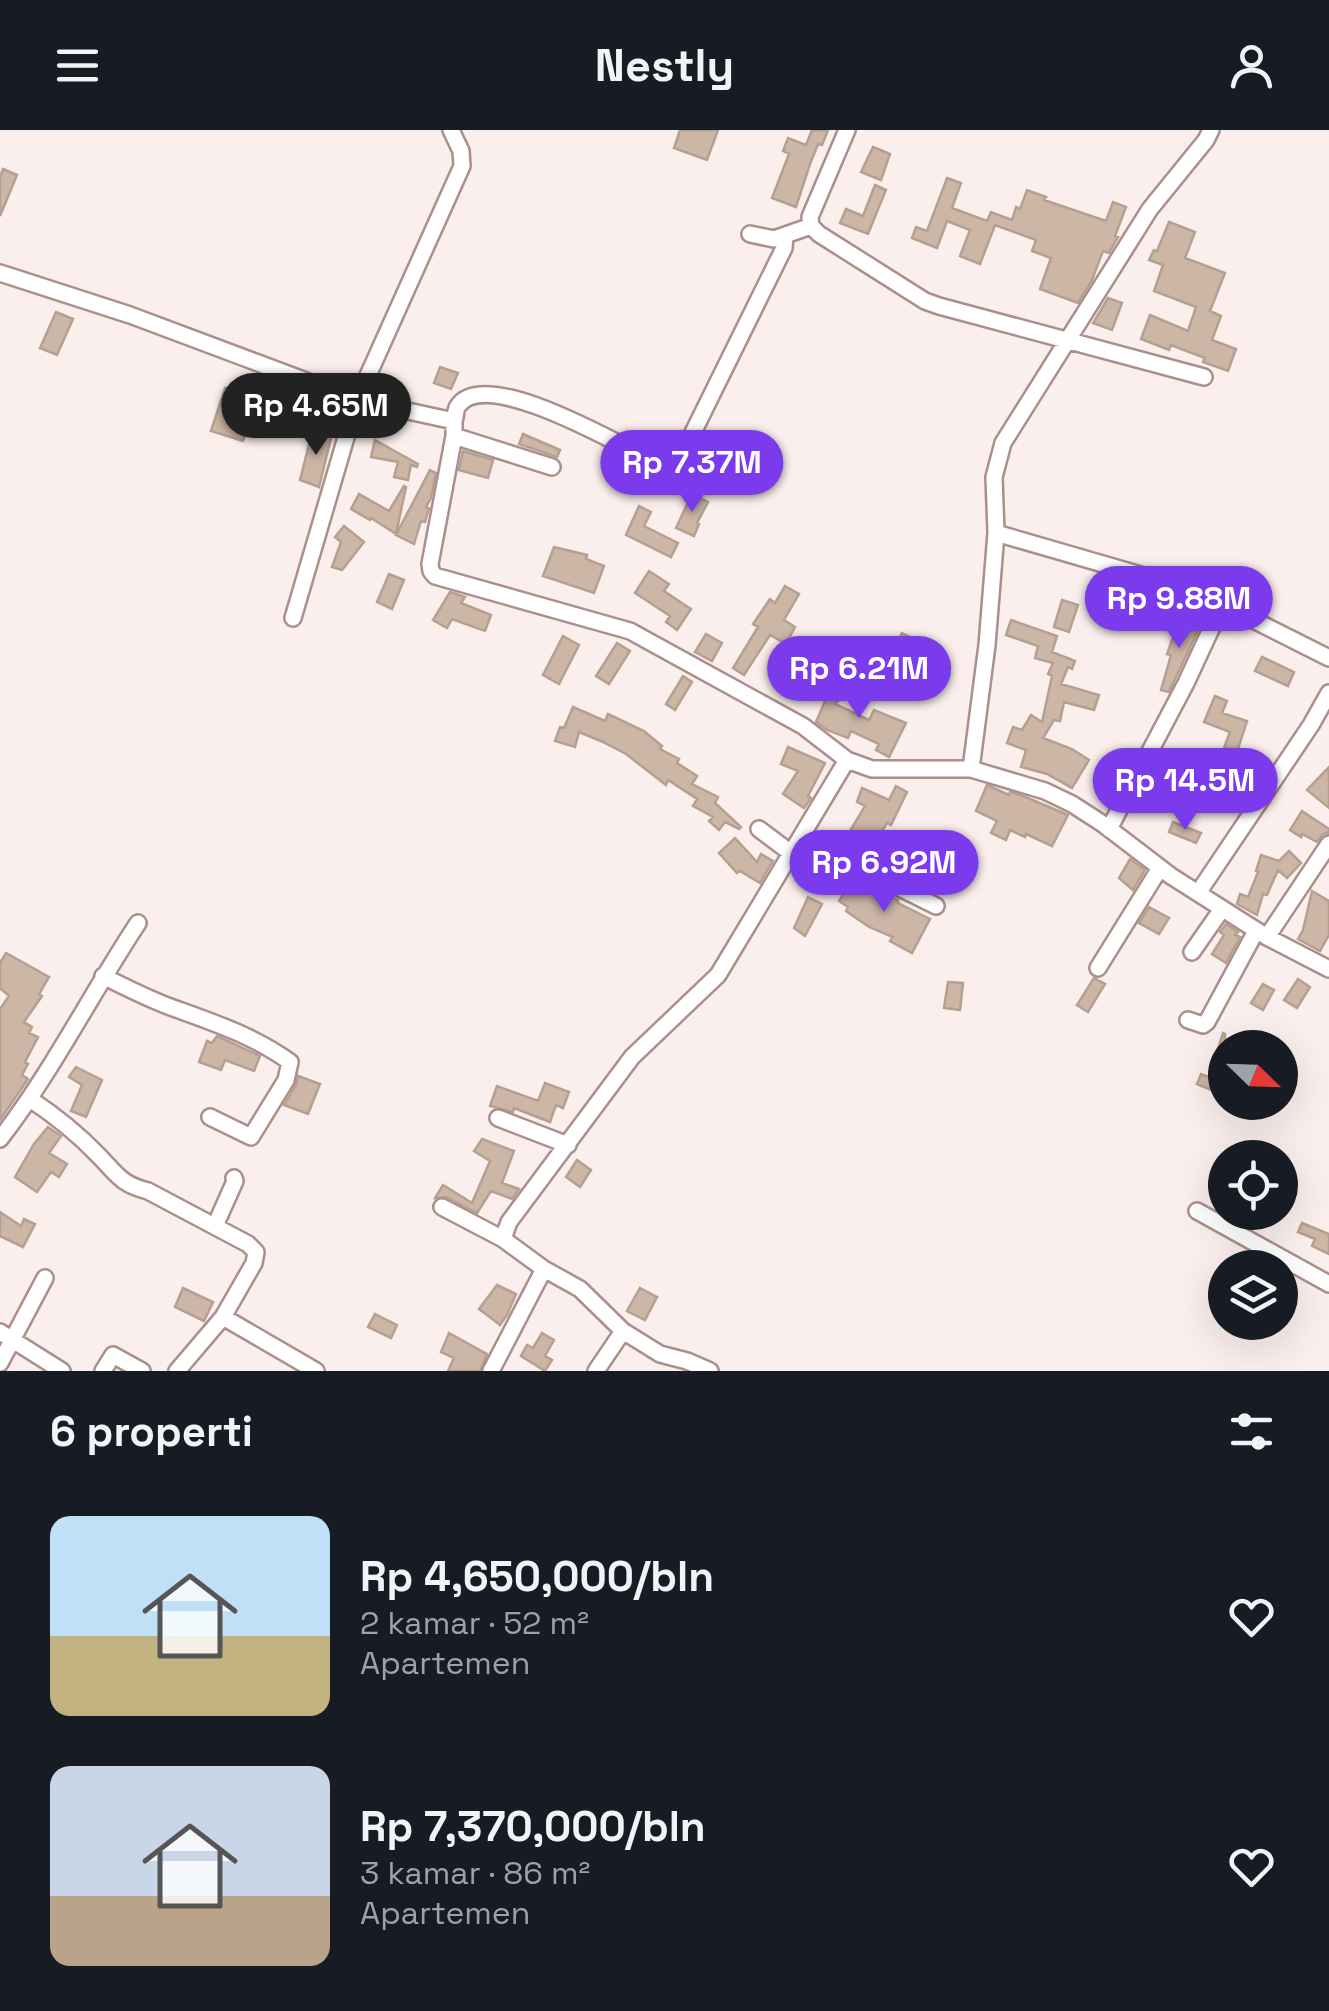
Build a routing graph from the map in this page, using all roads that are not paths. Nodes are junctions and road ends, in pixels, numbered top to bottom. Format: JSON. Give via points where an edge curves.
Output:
{"nodes":[{"id":1,"x":451,"y":130,"type":"edge"},
{"id":2,"x":848,"y":130,"type":"edge"},
{"id":3,"x":1211,"y":130,"type":"edge"},
{"id":4,"x":811,"y":226,"type":"junction"},
{"id":5,"x":750,"y":234,"type":"dead end"},
{"id":6,"x":786,"y":236,"type":"junction"},
{"id":7,"x":0,"y":273,"type":"edge"},
{"id":8,"x":1068,"y":341,"type":"junction"},
{"id":9,"x":1204,"y":377,"type":"dead end"},
{"id":10,"x":357,"y":400,"type":"junction"},
{"id":11,"x":454,"y":428,"type":"junction"},
{"id":12,"x":552,"y":467,"type":"dead end"},
{"id":13,"x":996,"y":533,"type":"junction"},
{"id":14,"x":293,"y":618,"type":"dead end"},
{"id":15,"x":1212,"y":627,"type":"dead end"},
{"id":16,"x":1329,"y":658,"type":"edge"},
{"id":17,"x":1329,"y":693,"type":"edge"},
{"id":18,"x":847,"y":760,"type":"junction"},
{"id":19,"x":970,"y":769,"type":"junction"},
{"id":20,"x":759,"y":829,"type":"dead end"},
{"id":21,"x":1108,"y":830,"type":"junction"},
{"id":22,"x":800,"y":838,"type":"junction"},
{"id":23,"x":1329,"y":844,"type":"edge"},
{"id":24,"x":791,"y":853,"type":"junction"},
{"id":25,"x":1160,"y":868,"type":"junction"},
{"id":26,"x":1198,"y":894,"type":"junction"},
{"id":27,"x":936,"y":906,"type":"dead end"},
{"id":28,"x":1222,"y":908,"type":"junction"},
{"id":29,"x":138,"y":923,"type":"dead end"},
{"id":30,"x":1262,"y":934,"type":"junction"},
{"id":31,"x":1192,"y":952,"type":"dead end"},
{"id":32,"x":1098,"y":968,"type":"dead end"},
{"id":33,"x":1329,"y":969,"type":"edge"},
{"id":34,"x":103,"y":976,"type":"junction"},
{"id":35,"x":1188,"y":1020,"type":"dead end"},
{"id":36,"x":30,"y":1099,"type":"junction"},
{"id":37,"x":210,"y":1117,"type":"dead end"},
{"id":38,"x":498,"y":1118,"type":"dead end"},
{"id":39,"x":0,"y":1140,"type":"edge"},
{"id":40,"x":568,"y":1145,"type":"junction"},
{"id":41,"x":234,"y":1178,"type":"dead end"},
{"id":42,"x":442,"y":1206,"type":"dead end"},
{"id":43,"x":1197,"y":1210,"type":"dead end"},
{"id":44,"x":214,"y":1226,"type":"junction"},
{"id":45,"x":503,"y":1239,"type":"junction"},
{"id":46,"x":544,"y":1269,"type":"junction"},
{"id":47,"x":45,"y":1278,"type":"dead end"},
{"id":48,"x":1329,"y":1284,"type":"edge"},
{"id":49,"x":224,"y":1317,"type":"junction"},
{"id":50,"x":623,"y":1331,"type":"junction"},
{"id":51,"x":6,"y":1336,"type":"edge"},
{"id":52,"x":0,"y":1363,"type":"edge"},
{"id":53,"x":288,"y":1365,"type":"edge"},
{"id":54,"x":62,"y":1371,"type":"edge"},
{"id":55,"x":103,"y":1371,"type":"edge"},
{"id":56,"x":142,"y":1371,"type":"edge"},
{"id":57,"x":177,"y":1371,"type":"edge"},
{"id":58,"x":316,"y":1371,"type":"edge"},
{"id":59,"x":491,"y":1371,"type":"edge"},
{"id":60,"x":596,"y":1371,"type":"edge"},
{"id":61,"x":710,"y":1371,"type":"edge"}],
"edges":[{"from":1,"to":10,"type":"street","via":[[462,166]]},
{"from":2,"to":4,"type":"street"},
{"from":3,"to":8,"type":"street","via":[[1150,209]]},
{"from":4,"to":6,"type":"street"},
{"from":4,"to":8,"type":"street","via":[[925,300]]},
{"from":5,"to":6,"type":"street"},
{"from":6,"to":11,"type":"street","via":[[680,458],[653,461],[545,407],[506,396],[469,397],[458,406]]},
{"from":7,"to":10,"type":"street"},
{"from":8,"to":9,"type":"street"},
{"from":8,"to":13,"type":"street","via":[[1003,443],[994,477]]},
{"from":10,"to":11,"type":"street"},
{"from":10,"to":14,"type":"street"},
{"from":11,"to":12,"type":"street"},
{"from":11,"to":18,"type":"street","via":[[430,564],[435,576],[630,630],[803,726]]},
{"from":13,"to":16,"type":"street","via":[[1196,591]]},
{"from":13,"to":19,"type":"street"},
{"from":15,"to":21,"type":"street"},
{"from":17,"to":26,"type":"street"},
{"from":18,"to":19,"type":"street","via":[[872,769]]},
{"from":18,"to":22,"type":"street"},
{"from":19,"to":21,"type":"street","via":[[1045,790]]},
{"from":20,"to":24,"type":"street"},
{"from":21,"to":25,"type":"street"},
{"from":22,"to":24,"type":"street"},
{"from":22,"to":27,"type":"street"},
{"from":23,"to":30,"type":"street"},
{"from":24,"to":40,"type":"street","via":[[718,975],[632,1057]]},
{"from":25,"to":26,"type":"street"},
{"from":25,"to":32,"type":"street"},
{"from":26,"to":28,"type":"street"},
{"from":28,"to":30,"type":"street"},
{"from":28,"to":31,"type":"street"},
{"from":29,"to":34,"type":"street"},
{"from":30,"to":33,"type":"street"},
{"from":30,"to":35,"type":"street","via":[[1207,1022]]},
{"from":34,"to":36,"type":"street"},
{"from":34,"to":37,"type":"street","via":[[214,1021],[290,1062],[251,1137]]},
{"from":36,"to":39,"type":"street"},
{"from":36,"to":44,"type":"street","via":[[114,1175]]},
{"from":38,"to":40,"type":"street"},
{"from":40,"to":45,"type":"street"},
{"from":41,"to":44,"type":"street"},
{"from":42,"to":45,"type":"street"},
{"from":43,"to":48,"type":"street"},
{"from":44,"to":49,"type":"street","via":[[256,1252]]},
{"from":45,"to":46,"type":"street"},
{"from":46,"to":50,"type":"street","via":[[580,1289]]},
{"from":46,"to":59,"type":"street"},
{"from":47,"to":51,"type":"street"},
{"from":49,"to":53,"type":"street"},
{"from":49,"to":57,"type":"street"},
{"from":50,"to":60,"type":"street"},
{"from":50,"to":61,"type":"street","via":[[660,1354]]},
{"from":51,"to":52,"type":"street"},
{"from":51,"to":54,"type":"street"},
{"from":53,"to":58,"type":"street"},
{"from":55,"to":56,"type":"street","via":[[113,1355]]}]}
